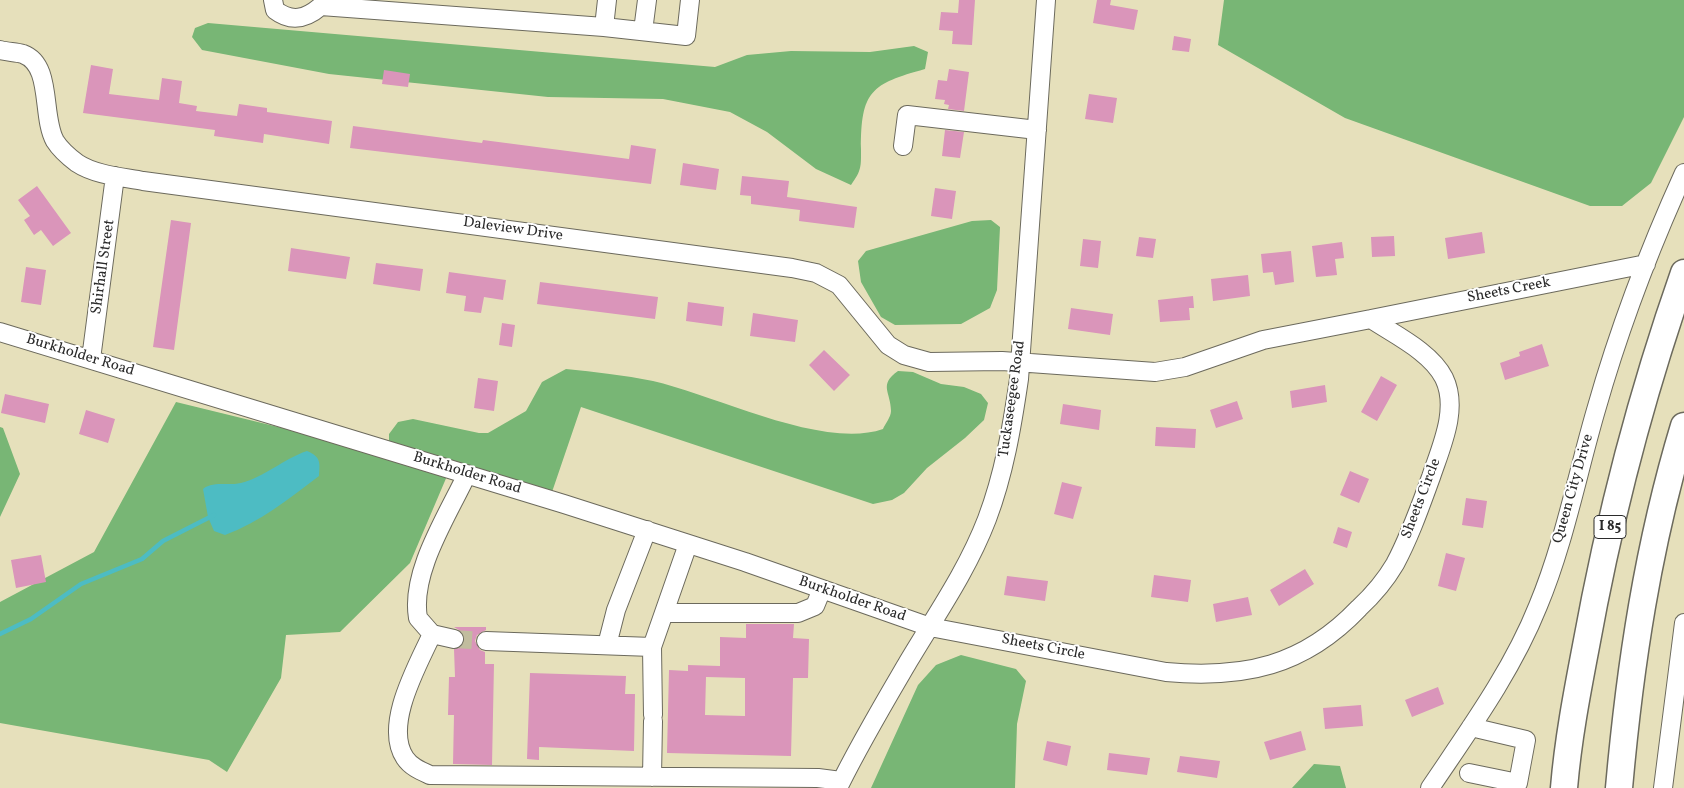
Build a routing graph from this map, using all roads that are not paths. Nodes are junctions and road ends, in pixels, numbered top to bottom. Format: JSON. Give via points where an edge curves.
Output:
{"nodes":[{"id":1,"x":273,"y":0,"type":"edge"},
{"id":2,"x":607,"y":0,"type":"edge"},
{"id":3,"x":647,"y":0,"type":"edge"},
{"id":4,"x":690,"y":0,"type":"edge"},
{"id":5,"x":1046,"y":0,"type":"edge"},
{"id":6,"x":391,"y":6,"type":"edge"},
{"id":7,"x":604,"y":27,"type":"junction"},
{"id":8,"x":650,"y":32,"type":"junction"},
{"id":9,"x":0,"y":50,"type":"edge"},
{"id":10,"x":1037,"y":130,"type":"junction"},
{"id":11,"x":903,"y":146,"type":"dead end"},
{"id":12,"x":1684,"y":173,"type":"edge"},
{"id":13,"x":115,"y":176,"type":"junction"},
{"id":14,"x":1646,"y":264,"type":"junction"},
{"id":15,"x":1684,"y":274,"type":"edge"},
{"id":16,"x":1371,"y":319,"type":"junction"},
{"id":17,"x":0,"y":332,"type":"edge"},
{"id":18,"x":91,"y":359,"type":"junction"},
{"id":19,"x":1020,"y":363,"type":"junction"},
{"id":20,"x":1684,"y":426,"type":"edge"},
{"id":21,"x":467,"y":474,"type":"junction"},
{"id":22,"x":647,"y":530,"type":"junction"},
{"id":23,"x":688,"y":544,"type":"junction"},
{"id":24,"x":822,"y":589,"type":"junction"},
{"id":25,"x":665,"y":613,"type":"junction"},
{"id":26,"x":1684,"y":623,"type":"edge"},
{"id":27,"x":930,"y":627,"type":"junction"},
{"id":28,"x":432,"y":634,"type":"junction"},
{"id":29,"x":454,"y":639,"type":"tunnel mouth"},
{"id":30,"x":486,"y":641,"type":"tunnel mouth"},
{"id":31,"x":607,"y":645,"type":"junction"},
{"id":32,"x":652,"y":647,"type":"junction"},
{"id":33,"x":1471,"y":727,"type":"junction"},
{"id":34,"x":1469,"y":773,"type":"dead end"},
{"id":35,"x":652,"y":777,"type":"junction"},
{"id":36,"x":840,"y":784,"type":"edge"},
{"id":37,"x":1518,"y":786,"type":"edge"},
{"id":38,"x":1430,"y":788,"type":"edge"},
{"id":39,"x":1564,"y":788,"type":"edge"},
{"id":40,"x":1619,"y":788,"type":"edge"},
{"id":41,"x":1663,"y":788,"type":"edge"}],
"edges":[{"from":1,"to":6,"type":"street","via":[[275,10],[282,16],[296,18],[309,17],[321,6]]},
{"from":2,"to":7,"type":"street"},
{"from":3,"to":8,"type":"street"},
{"from":4,"to":8,"type":"street","via":[[686,36]]},
{"from":5,"to":10,"type":"street","name":"Tuckaseegee Road"},
{"from":6,"to":7,"type":"street"},
{"from":7,"to":8,"type":"street"},
{"from":9,"to":13,"type":"street","name":"Daleview Drive","via":[[24,55],[40,71],[55,141],[77,163]]},
{"from":10,"to":11,"type":"street","via":[[907,115]]},
{"from":10,"to":19,"type":"street","name":"Tuckaseegee Road"},
{"from":12,"to":14,"type":"street","name":"Queen City Drive"},
{"from":13,"to":18,"type":"street","name":"Shirhall Street"},
{"from":13,"to":19,"type":"street","name":"Daleview Drive","via":[[792,268],[816,273],[839,284],[888,345],[904,355],[929,362]]},
{"from":14,"to":16,"type":"street","name":"Sheets Creek"},
{"from":14,"to":33,"type":"street","name":"Queen City Drive","via":[[1596,408],[1539,605]]},
{"from":15,"to":39,"type":"highway","number":"I 85","via":[[1633,432],[1601,564],[1568,747]]},
{"from":16,"to":19,"type":"street","via":[[1263,340],[1184,367],[1155,372]]},
{"from":16,"to":27,"type":"street","name":"Sheets Circle","via":[[1434,364],[1448,389],[1449,417],[1415,522],[1394,566],[1375,592],[1332,633],[1290,659],[1268,667],[1200,675],[1166,672]]},
{"from":17,"to":18,"type":"street","name":"Burkholder Road"},
{"from":18,"to":21,"type":"street","name":"Burkholder Road"},
{"from":19,"to":27,"type":"street","name":"Tuckaseegee Road","via":[[1010,440],[997,491],[970,556]]},
{"from":20,"to":40,"type":"highway","via":[[1644,590]]},
{"from":21,"to":22,"type":"street","name":"Burkholder Road"},
{"from":21,"to":28,"type":"street","via":[[427,559],[417,590],[418,618]]},
{"from":22,"to":23,"type":"street","name":"Burkholder Road"},
{"from":22,"to":31,"type":"street","via":[[616,610]]},
{"from":23,"to":24,"type":"street","name":"Burkholder Road"},
{"from":23,"to":25,"type":"street"},
{"from":24,"to":25,"type":"street","via":[[815,606],[798,613]]},
{"from":24,"to":27,"type":"street","name":"Burkholder Road"},
{"from":25,"to":32,"type":"street"},
{"from":26,"to":41,"type":"street"},
{"from":27,"to":36,"type":"street","name":"Tuckaseegee Road"},
{"from":28,"to":29,"type":"street"},
{"from":28,"to":35,"type":"street","via":[[404,694],[399,725],[399,744],[405,758],[416,769],[430,776]]},
{"from":30,"to":31,"type":"street"},
{"from":31,"to":32,"type":"street"},
{"from":32,"to":35,"type":"street"},
{"from":33,"to":37,"type":"street","via":[[1526,740]]},
{"from":33,"to":38,"type":"street","name":"Queen City Drive"},
{"from":34,"to":37,"type":"street"},
{"from":35,"to":36,"type":"street","via":[[818,778]]}]}
